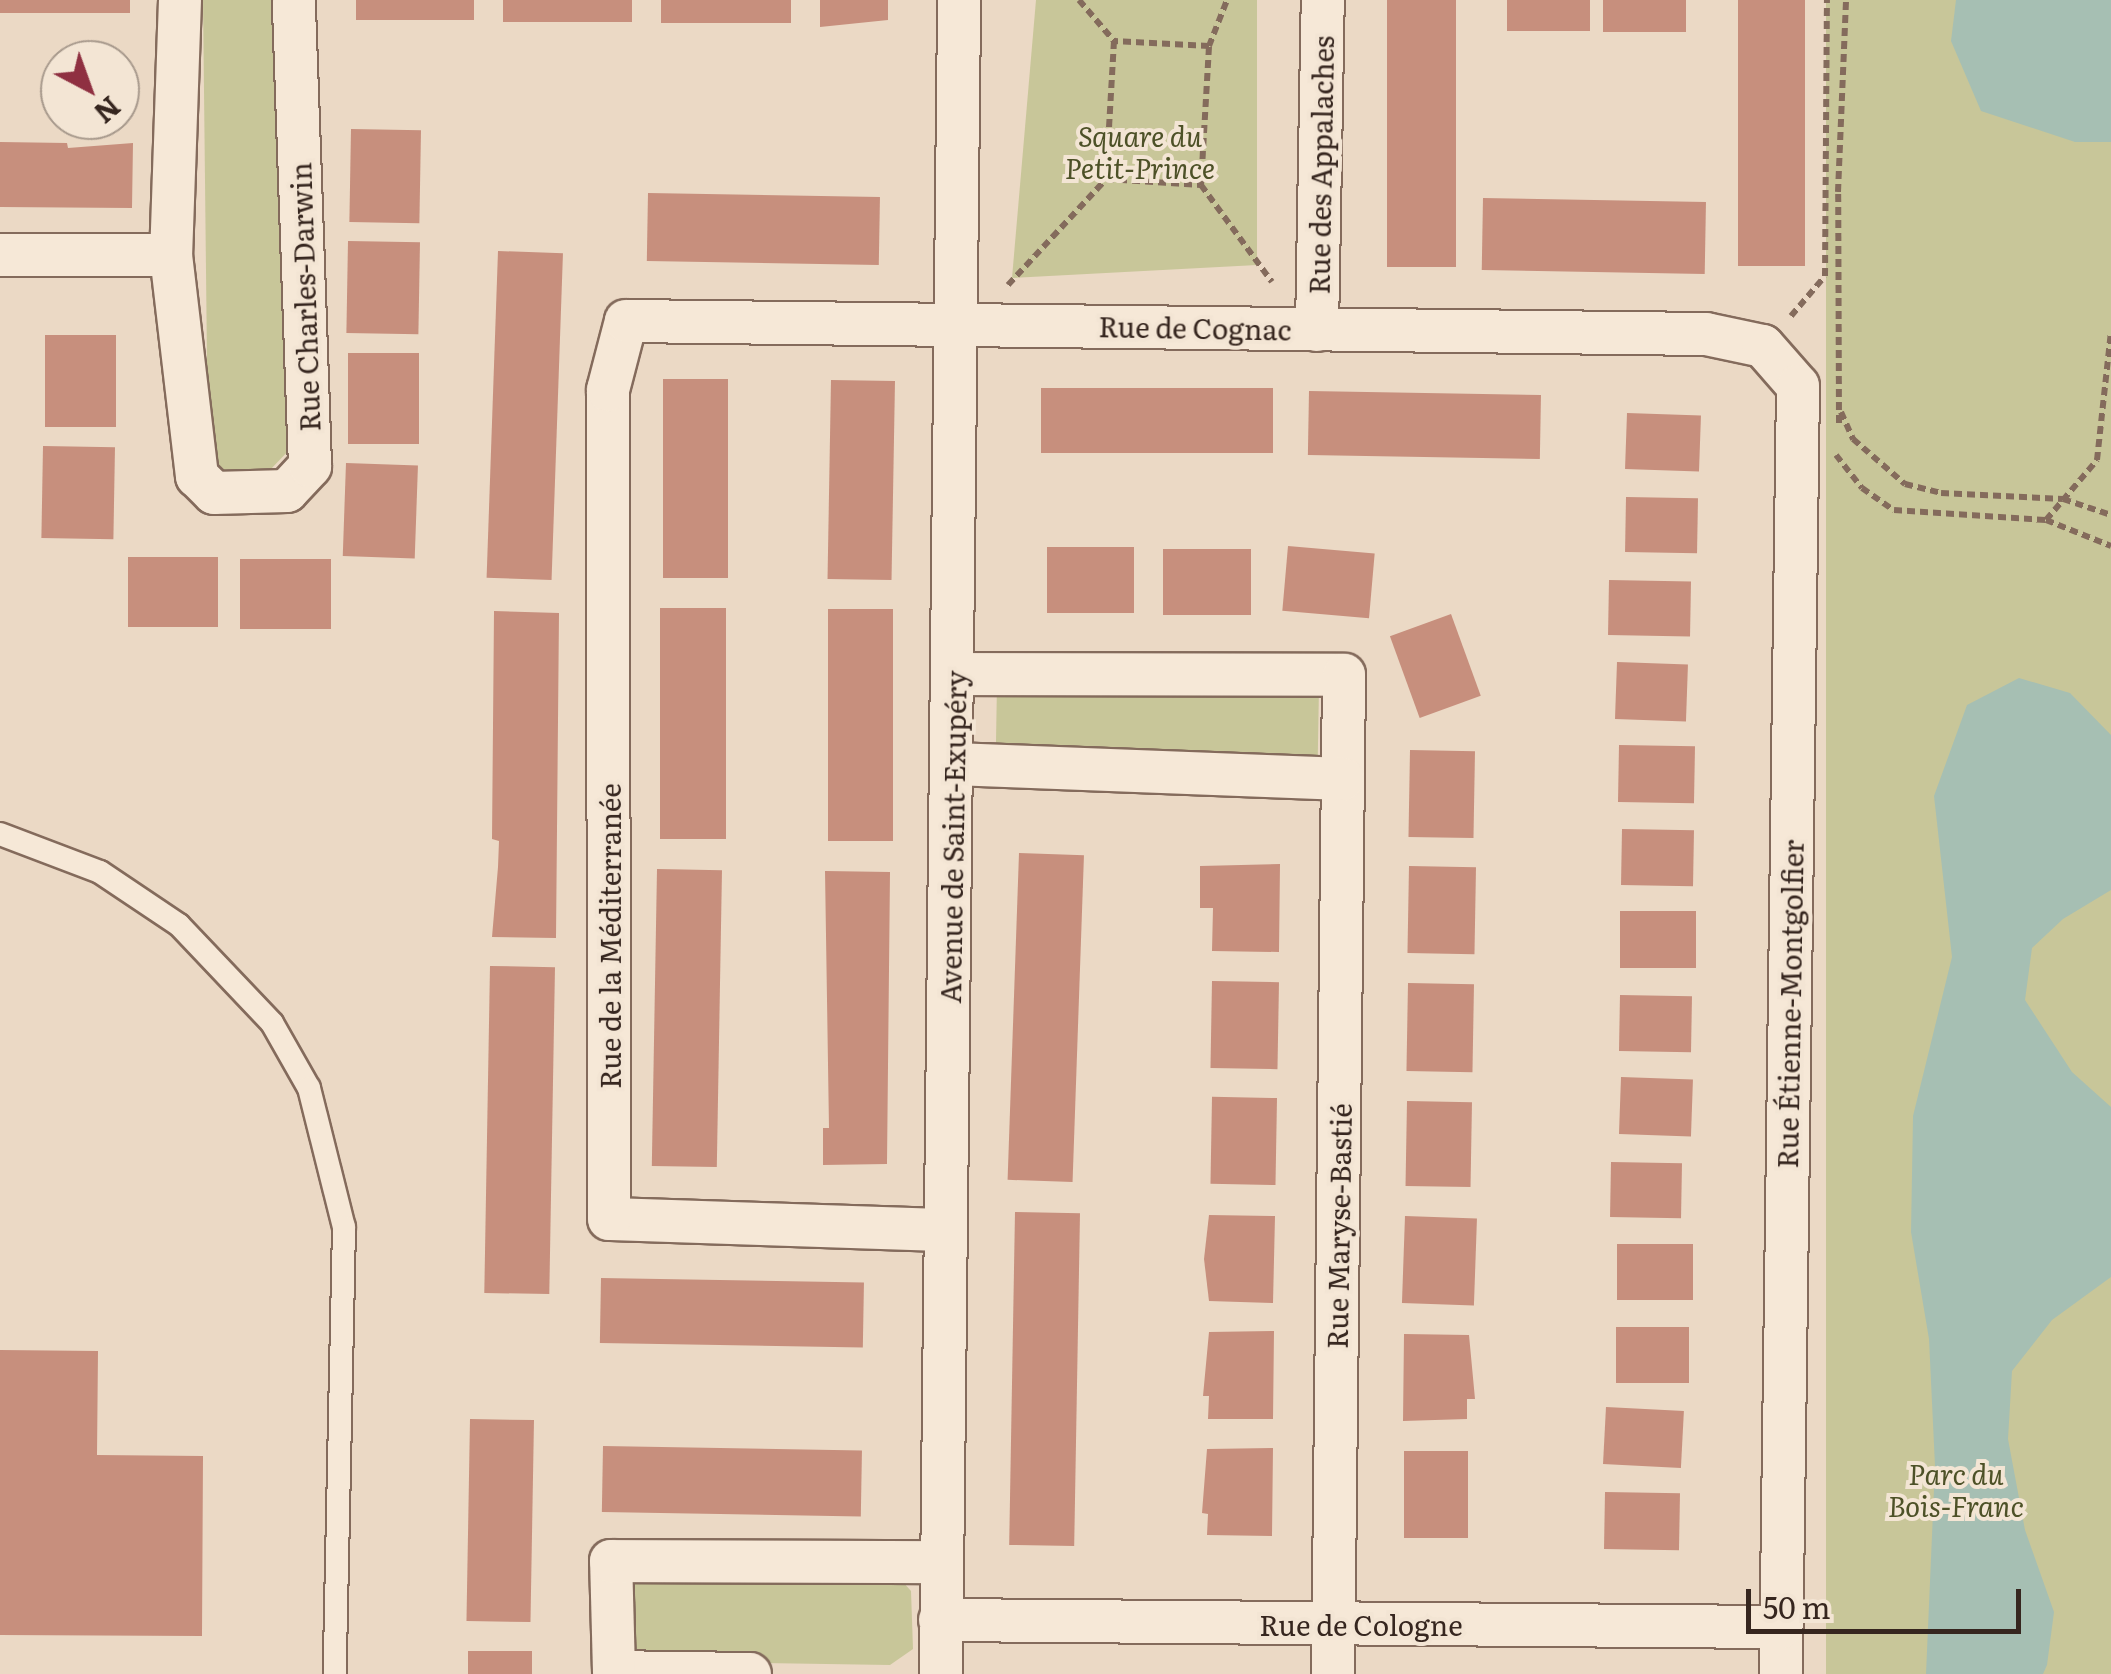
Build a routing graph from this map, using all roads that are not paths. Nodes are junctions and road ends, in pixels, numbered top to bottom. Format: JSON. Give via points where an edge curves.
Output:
{"nodes":[{"id":1,"x":180,"y":0,"type":"edge"},
{"id":2,"x":294,"y":0,"type":"edge"},
{"id":3,"x":959,"y":0,"type":"edge"},
{"id":4,"x":1323,"y":0,"type":"edge"},
{"id":5,"x":172,"y":254,"type":"junction"},
{"id":6,"x":0,"y":255,"type":"edge"},
{"id":7,"x":954,"y":321,"type":"junction"},
{"id":8,"x":626,"y":322,"type":"joint"},
{"id":9,"x":1317,"y":330,"type":"junction"},
{"id":10,"x":1798,"y":386,"type":"joint"},
{"id":11,"x":955,"y":674,"type":"junction"},
{"id":12,"x":955,"y":764,"type":"junction"},
{"id":13,"x":1343,"y":779,"type":"junction"},
{"id":14,"x":0,"y":834,"type":"edge"},
{"id":15,"x":944,"y":1230,"type":"junction"},
{"id":16,"x":939,"y":1562,"type":"junction"},
{"id":17,"x":940,"y":1620,"type":"junction"},
{"id":18,"x":1334,"y":1624,"type":"junction"},
{"id":19,"x":1782,"y":1627,"type":"junction"},
{"id":20,"x":336,"y":1674,"type":"edge"},
{"id":21,"x":750,"y":1674,"type":"edge"},
{"id":22,"x":941,"y":1674,"type":"edge"},
{"id":23,"x":1333,"y":1674,"type":"edge"},
{"id":24,"x":1781,"y":1674,"type":"edge"}],
"edges":[{"from":1,"to":5,"type":"street","name":"Rue Charles-Darwin"},
{"from":2,"to":5,"type":"street","name":"Rue Charles-Darwin","via":[[310,466],[287,492],[214,492],[197,476]]},
{"from":3,"to":7,"type":"street","name":"Avenue de Saint-Exupéry"},
{"from":4,"to":9,"type":"street","name":"Rue des Appalaches"},
{"from":5,"to":6,"type":"street"},
{"from":7,"to":8,"type":"street","name":"Rue de Cognac"},
{"from":7,"to":9,"type":"street","name":"Rue de Cognac"},
{"from":7,"to":11,"type":"street","name":"Avenue de Saint-Exupéry"},
{"from":8,"to":15,"type":"street","name":"Rue de la Méditerranée","via":[[608,390],[609,1219]]},
{"from":9,"to":10,"type":"street","name":"Rue de Cognac","via":[[1777,331]]},
{"from":10,"to":19,"type":"street","name":"Rue Étienne-Montgolfier"},
{"from":11,"to":12,"type":"street","name":"Avenue de Saint-Exupéry"},
{"from":11,"to":13,"type":"street","name":"Rue Maryse-Bastié","via":[[1344,675]]},
{"from":12,"to":13,"type":"street"},
{"from":12,"to":15,"type":"street","name":"Avenue de Saint-Exupéry"},
{"from":13,"to":18,"type":"street","name":"Rue Maryse-Bastié"},
{"from":14,"to":20,"type":"lane","via":[[100,872],[180,924],[272,1023],[309,1088],[344,1227]]},
{"from":15,"to":16,"type":"street","name":"Avenue de Saint-Exupéry"},
{"from":16,"to":17,"type":"street","name":"Avenue de Saint-Exupéry"},
{"from":16,"to":21,"type":"street","via":[[611,1561],[614,1672]]},
{"from":17,"to":18,"type":"street","name":"Rue de Cologne"},
{"from":17,"to":22,"type":"street","name":"Avenue de Saint-Exupéry"},
{"from":18,"to":19,"type":"street","name":"Rue de Cologne"},
{"from":18,"to":23,"type":"street","name":"Rue Maryse-Bastié"},
{"from":19,"to":24,"type":"street","name":"Rue Étienne-Montgolfier"}]}
